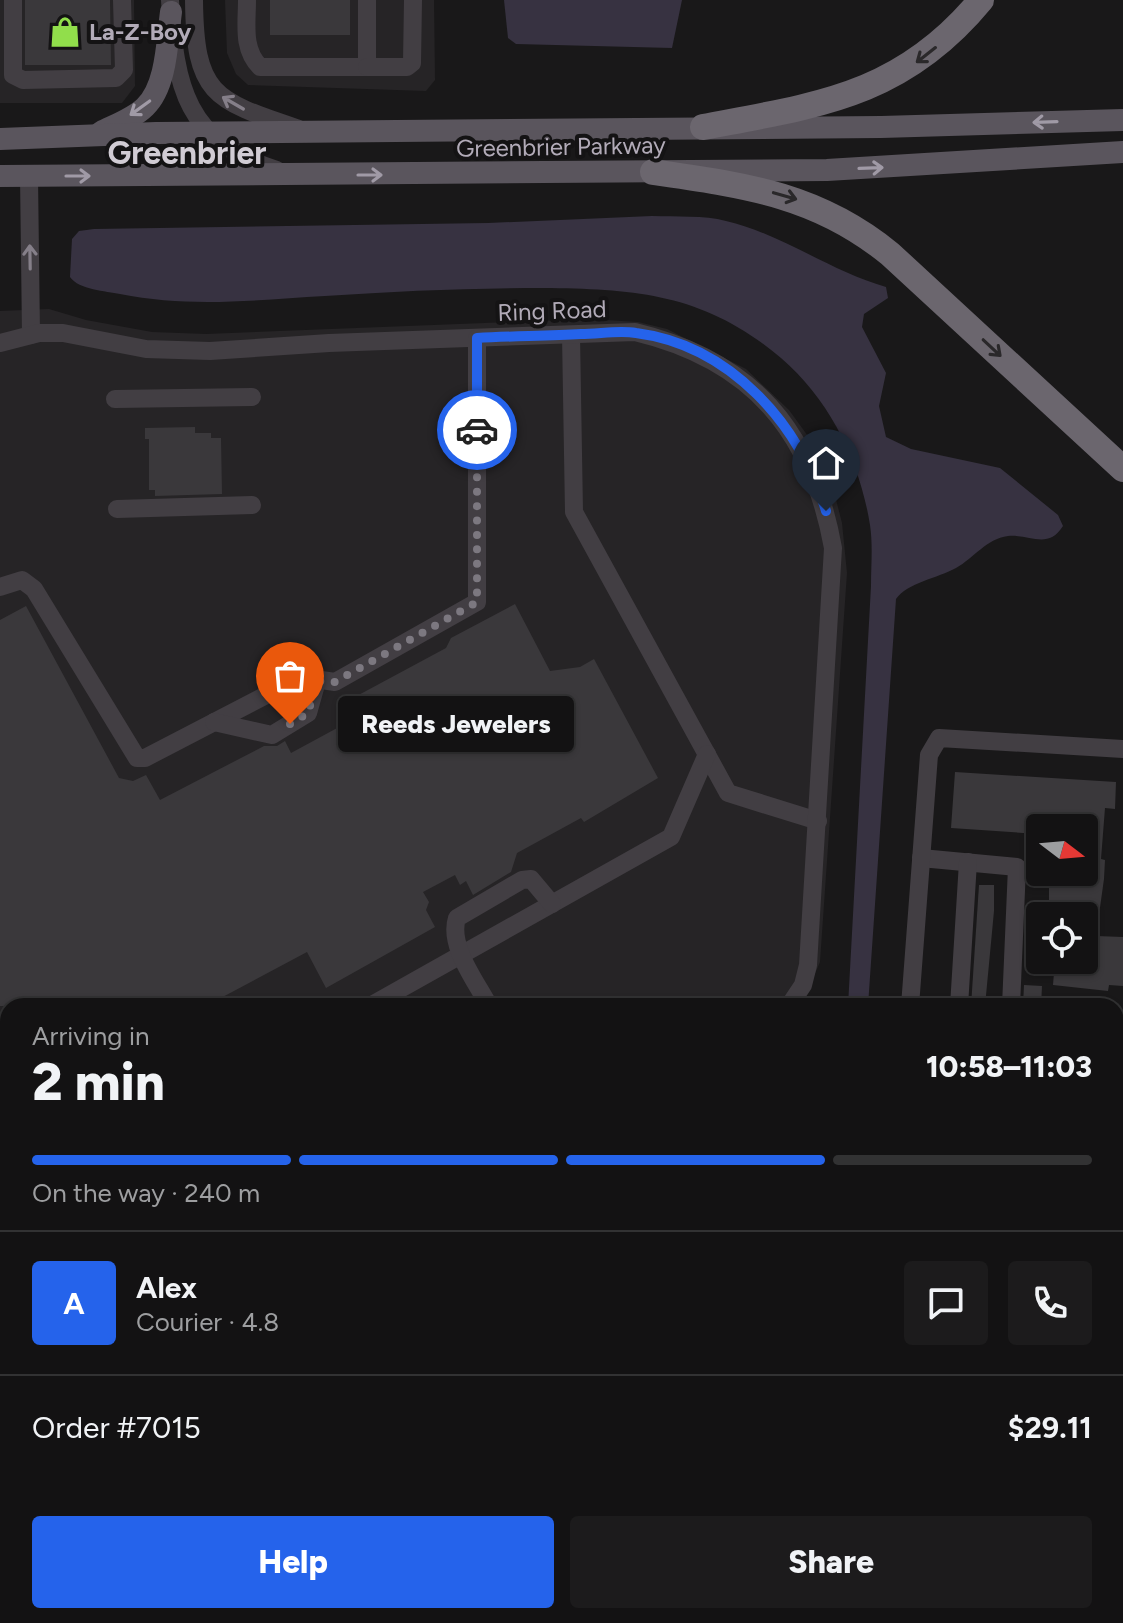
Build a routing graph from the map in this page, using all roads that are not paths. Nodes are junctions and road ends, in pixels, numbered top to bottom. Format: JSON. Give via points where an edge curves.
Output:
{"nodes":[{"id":1,"x":13,"y":0,"type":"edge"},
{"id":2,"x":122,"y":0,"type":"edge"},
{"id":3,"x":194,"y":0,"type":"edge"},
{"id":4,"x":247,"y":0,"type":"edge"},
{"id":5,"x":367,"y":0,"type":"edge"},
{"id":6,"x":413,"y":0,"type":"edge"},
{"id":7,"x":981,"y":0,"type":"edge"},
{"id":8,"x":170,"y":6,"type":"edge"},
{"id":9,"x":367,"y":67,"type":"junction"},
{"id":10,"x":1123,"y":120,"type":"edge"},
{"id":11,"x":703,"y":127,"type":"junction"},
{"id":12,"x":306,"y":131,"type":"junction"},
{"id":13,"x":207,"y":132,"type":"junction"},
{"id":14,"x":99,"y":134,"type":"junction"},
{"id":15,"x":0,"y":139,"type":"edge"},
{"id":16,"x":1123,"y":152,"type":"edge"},
{"id":17,"x":653,"y":172,"type":"junction"},
{"id":18,"x":292,"y":174,"type":"junction"},
{"id":19,"x":0,"y":176,"type":"edge"},
{"id":20,"x":29,"y":176,"type":"junction"},
{"id":21,"x":31,"y":335,"type":"junction"},
{"id":22,"x":571,"y":335,"type":"junction"},
{"id":23,"x":477,"y":338,"type":"junction"},
{"id":24,"x":0,"y":343,"type":"edge"},
{"id":25,"x":252,"y":397,"type":"dead end"},
{"id":26,"x":115,"y":399,"type":"dead end"},
{"id":27,"x":1123,"y":469,"type":"edge"},
{"id":28,"x":252,"y":505,"type":"dead end"},
{"id":29,"x":117,"y":509,"type":"dead end"},
{"id":30,"x":0,"y":587,"type":"edge"},
{"id":31,"x":317,"y":681,"type":"junction"},
{"id":32,"x":214,"y":722,"type":"junction"},
{"id":33,"x":1123,"y":749,"type":"edge"},
{"id":34,"x":707,"y":754,"type":"junction"},
{"id":35,"x":818,"y":821,"type":"junction"},
{"id":36,"x":921,"y":858,"type":"junction"},
{"id":37,"x":968,"y":862,"type":"junction"},
{"id":38,"x":552,"y":904,"type":"junction"},
{"id":39,"x":461,"y":955,"type":"junction"},
{"id":40,"x":384,"y":998,"type":"edge"},
{"id":41,"x":485,"y":998,"type":"edge"},
{"id":42,"x":794,"y":998,"type":"edge"},
{"id":43,"x":911,"y":998,"type":"edge"},
{"id":44,"x":960,"y":998,"type":"edge"},
{"id":45,"x":1011,"y":998,"type":"edge"}],
"edges":[{"from":1,"to":2,"type":"street","via":[[13,75],[23,80],[116,78],[124,70]]},
{"from":12,"to":3,"type":"street","one_way":true,"via":[[248,111],[213,90],[201,72],[195,47]]},
{"from":4,"to":9,"type":"street","via":[[247,45],[260,67]]},
{"from":5,"to":9,"type":"street"},
{"from":6,"to":9,"type":"street","via":[[412,63]]},
{"from":7,"to":11,"type":"highway","one_way":true,"via":[[948,38],[886,80],[805,107]]},
{"from":8,"to":13,"type":"street","via":[[181,89]]},
{"from":8,"to":14,"type":"main road","one_way":true,"via":[[163,67],[153,97],[140,111]]},
{"from":10,"to":11,"type":"main road","name":"Greenbrier Parkway","one_way":true},
{"from":11,"to":12,"type":"main road","name":"Greenbrier Parkway"},
{"from":12,"to":13,"type":"main road","name":"Greenbrier Parkway"},
{"from":13,"to":14,"type":"main road","name":"Greenbrier Parkway"},
{"from":13,"to":18,"type":"street","via":[[236,154]]},
{"from":14,"to":15,"type":"main road","name":"Greenbrier Parkway"},
{"from":17,"to":16,"type":"main road","name":"Greenbrier Parkway","one_way":true,"via":[[885,168]]},
{"from":18,"to":17,"type":"main road","name":"Greenbrier Parkway","one_way":true},
{"from":17,"to":27,"type":"highway","one_way":true,"via":[[746,185],[808,203],[854,226]]},
{"from":20,"to":18,"type":"main road","name":"Greenbrier Parkway","one_way":true},
{"from":19,"to":20,"type":"main road","name":"Greenbrier Parkway"},
{"from":21,"to":20,"type":"street","one_way":true},
{"from":21,"to":23,"type":"street","name":"Ring Road","via":[[63,333],[146,349],[210,351]]},
{"from":21,"to":24,"type":"street","name":"Ring Road"},
{"from":22,"to":23,"type":"street","name":"Ring Road"},
{"from":22,"to":34,"type":"street","via":[[574,512]]},
{"from":22,"to":35,"type":"street","name":"Ring Road","via":[[635,332],[700,353],[752,389],[807,457],[833,548]]},
{"from":23,"to":31,"type":"street","via":[[477,602],[335,682]]},
{"from":25,"to":26,"type":"street"},
{"from":28,"to":29,"type":"street"},
{"from":30,"to":32,"type":"street","via":[[22,580],[34,589],[137,758]]},
{"from":31,"to":32,"type":"street","via":[[301,677]]},
{"from":31,"to":32,"type":"street","via":[[308,713],[272,735]]},
{"from":33,"to":36,"type":"street","via":[[939,738],[929,755]]},
{"from":34,"to":35,"type":"street","via":[[728,793]]},
{"from":34,"to":38,"type":"street","via":[[671,837]]},
{"from":35,"to":42,"type":"street","name":"Ring Road","via":[[808,965]]},
{"from":36,"to":37,"type":"street"},
{"from":36,"to":43,"type":"street"},
{"from":37,"to":44,"type":"street"},
{"from":37,"to":45,"type":"street","via":[[1017,867]]},
{"from":38,"to":39,"type":"street"},
{"from":38,"to":39,"type":"street","via":[[531,879],[522,880],[457,918],[454,928]]},
{"from":39,"to":40,"type":"street"},
{"from":39,"to":41,"type":"street"}]}
